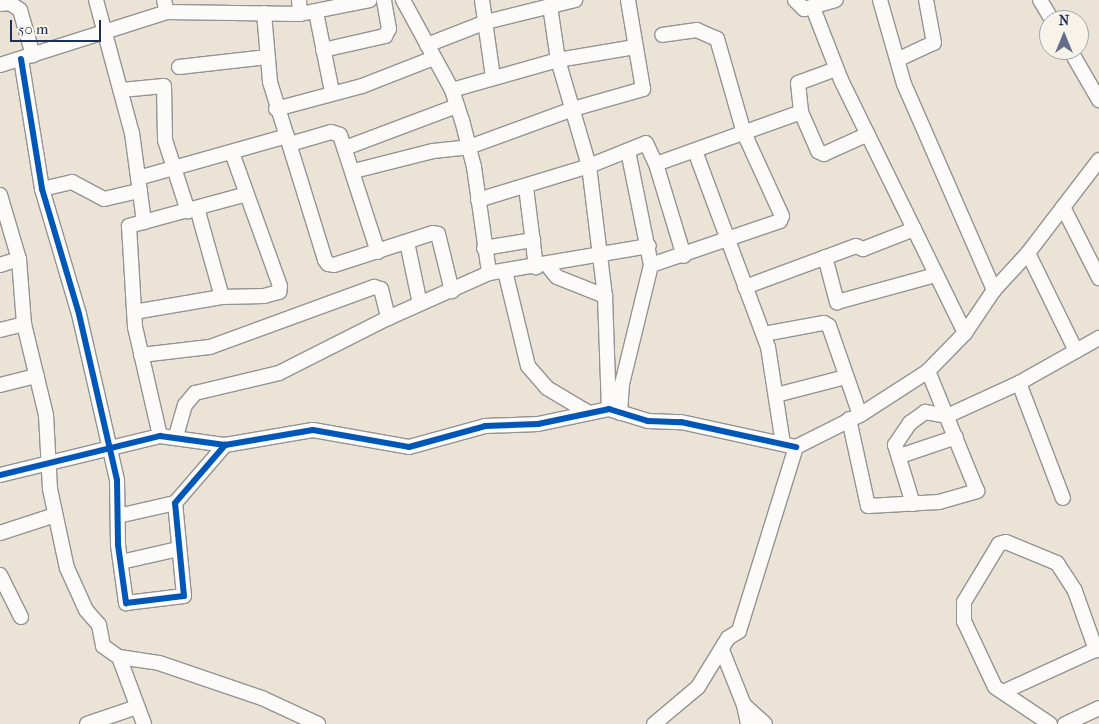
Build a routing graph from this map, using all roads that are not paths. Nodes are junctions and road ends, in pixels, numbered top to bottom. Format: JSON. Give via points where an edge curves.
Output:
{"nodes":[{"id":1,"x":96,"y":0,"type":"edge"},
{"id":2,"x":384,"y":0,"type":"edge"},
{"id":3,"x":403,"y":0,"type":"edge"},
{"id":4,"x":482,"y":0,"type":"edge"},
{"id":5,"x":628,"y":0,"type":"edge"},
{"id":6,"x":795,"y":0,"type":"edge"},
{"id":7,"x":836,"y":0,"type":"edge"},
{"id":8,"x":880,"y":0,"type":"edge"},
{"id":9,"x":926,"y":0,"type":"edge"},
{"id":10,"x":361,"y":1,"type":"edge"},
{"id":11,"x":568,"y":1,"type":"edge"},
{"id":12,"x":0,"y":4,"type":"edge"},
{"id":13,"x":166,"y":6,"type":"edge"},
{"id":14,"x":550,"y":6,"type":"junction"},
{"id":15,"x":300,"y":7,"type":"edge"},
{"id":16,"x":814,"y":8,"type":"junction"},
{"id":17,"x":316,"y":12,"type":"junction"},
{"id":18,"x":264,"y":13,"type":"junction"},
{"id":19,"x":486,"y":22,"type":"junction"},
{"id":20,"x":103,"y":30,"type":"junction"},
{"id":21,"x":662,"y":35,"type":"dead end"},
{"id":22,"x":427,"y":45,"type":"junction"},
{"id":23,"x":635,"y":48,"type":"junction"},
{"id":24,"x":324,"y":50,"type":"junction"},
{"id":25,"x":26,"y":57,"type":"junction"},
{"id":26,"x":267,"y":57,"type":"junction"},
{"id":27,"x":434,"y":58,"type":"junction"},
{"id":28,"x":899,"y":59,"type":"junction"},
{"id":29,"x":558,"y":60,"type":"junction"},
{"id":30,"x":1076,"y":60,"type":"edge"},
{"id":31,"x":0,"y":65,"type":"edge"},
{"id":32,"x":180,"y":67,"type":"dead end"},
{"id":33,"x":836,"y":69,"type":"junction"},
{"id":34,"x":493,"y":77,"type":"junction"},
{"id":35,"x":121,"y":90,"type":"junction"},
{"id":36,"x":452,"y":90,"type":"junction"},
{"id":37,"x":332,"y":92,"type":"junction"},
{"id":38,"x":1099,"y":100,"type":"edge"},
{"id":39,"x":457,"y":106,"type":"junction"},
{"id":40,"x":276,"y":108,"type":"junction"},
{"id":41,"x":573,"y":108,"type":"junction"},
{"id":42,"x":801,"y":112,"type":"junction"},
{"id":43,"x":744,"y":133,"type":"junction"},
{"id":44,"x":868,"y":134,"type":"junction"},
{"id":45,"x":289,"y":140,"type":"junction"},
{"id":46,"x":469,"y":146,"type":"junction"},
{"id":47,"x":345,"y":148,"type":"junction"},
{"id":48,"x":628,"y":151,"type":"junction"},
{"id":49,"x":695,"y":151,"type":"junction"},
{"id":50,"x":232,"y":153,"type":"junction"},
{"id":51,"x":1099,"y":160,"type":"edge"},
{"id":52,"x":656,"y":164,"type":"junction"},
{"id":53,"x":589,"y":166,"type":"junction"},
{"id":54,"x":173,"y":168,"type":"junction"},
{"id":55,"x":354,"y":171,"type":"junction"},
{"id":56,"x":139,"y":184,"type":"junction"},
{"id":57,"x":526,"y":187,"type":"junction"},
{"id":58,"x":42,"y":189,"type":"junction"},
{"id":59,"x":247,"y":194,"type":"junction"},
{"id":60,"x":0,"y":195,"type":"edge"},
{"id":61,"x":478,"y":200,"type":"junction"},
{"id":62,"x":1063,"y":207,"type":"junction"},
{"id":63,"x":192,"y":210,"type":"junction"},
{"id":64,"x":3,"y":215,"type":"edge"},
{"id":65,"x":144,"y":222,"type":"junction"},
{"id":66,"x":914,"y":229,"type":"junction"},
{"id":67,"x":533,"y":240,"type":"junction"},
{"id":68,"x":728,"y":240,"type":"junction"},
{"id":69,"x":407,"y":242,"type":"junction"},
{"id":70,"x":648,"y":246,"type":"junction"},
{"id":71,"x":484,"y":248,"type":"junction"},
{"id":72,"x":378,"y":252,"type":"junction"},
{"id":73,"x":1028,"y":253,"type":"junction"},
{"id":74,"x":684,"y":256,"type":"junction"},
{"id":75,"x":600,"y":257,"type":"junction"},
{"id":76,"x":825,"y":257,"type":"junction"},
{"id":77,"x":19,"y":259,"type":"junction"},
{"id":78,"x":0,"y":265,"type":"edge"},
{"id":79,"x":651,"y":265,"type":"junction"},
{"id":80,"x":542,"y":266,"type":"junction"},
{"id":81,"x":505,"y":271,"type":"junction"},
{"id":82,"x":489,"y":273,"type":"junction"},
{"id":83,"x":936,"y":275,"type":"junction"},
{"id":84,"x":1099,"y":278,"type":"edge"},
{"id":85,"x":745,"y":287,"type":"junction"},
{"id":86,"x":994,"y":290,"type":"junction"},
{"id":87,"x":452,"y":291,"type":"junction"},
{"id":88,"x":604,"y":296,"type":"junction"},
{"id":89,"x":222,"y":297,"type":"junction"},
{"id":90,"x":420,"y":304,"type":"junction"},
{"id":91,"x":134,"y":312,"type":"junction"},
{"id":92,"x":388,"y":318,"type":"junction"},
{"id":93,"x":24,"y":324,"type":"junction"},
{"id":94,"x":0,"y":330,"type":"edge"},
{"id":95,"x":965,"y":333,"type":"junction"},
{"id":96,"x":764,"y":334,"type":"junction"},
{"id":97,"x":1099,"y":338,"type":"edge"},
{"id":98,"x":1076,"y":351,"type":"junction"},
{"id":99,"x":141,"y":355,"type":"junction"},
{"id":100,"x":928,"y":371,"type":"junction"},
{"id":101,"x":37,"y":376,"type":"junction"},
{"id":102,"x":846,"y":377,"type":"junction"},
{"id":103,"x":1019,"y":383,"type":"junction"},
{"id":104,"x":0,"y":385,"type":"edge"},
{"id":105,"x":776,"y":395,"type":"junction"},
{"id":106,"x":614,"y":411,"type":"junction"},
{"id":107,"x":589,"y":413,"type":"junction"},
{"id":108,"x":947,"y":416,"type":"junction"},
{"id":109,"x":855,"y":417,"type":"junction"},
{"id":110,"x":160,"y":436,"type":"junction"},
{"id":111,"x":176,"y":436,"type":"junction"},
{"id":112,"x":956,"y":437,"type":"junction"},
{"id":113,"x":225,"y":445,"type":"junction"},
{"id":114,"x":790,"y":445,"type":"junction"},
{"id":115,"x":108,"y":448,"type":"junction"},
{"id":116,"x":900,"y":456,"type":"junction"},
{"id":117,"x":49,"y":461,"type":"junction"},
{"id":118,"x":0,"y":475,"type":"edge"},
{"id":119,"x":1063,"y":498,"type":"dead end"},
{"id":120,"x":175,"y":503,"type":"junction"},
{"id":121,"x":913,"y":504,"type":"junction"},
{"id":122,"x":55,"y":515,"type":"junction"},
{"id":123,"x":118,"y":516,"type":"junction"},
{"id":124,"x":0,"y":533,"type":"edge"},
{"id":125,"x":178,"y":549,"type":"junction"},
{"id":126,"x":121,"y":562,"type":"junction"},
{"id":127,"x":0,"y":574,"type":"edge"},
{"id":128,"x":20,"y":617,"type":"dead end"},
{"id":129,"x":730,"y":640,"type":"junction"},
{"id":130,"x":1098,"y":649,"type":"edge"},
{"id":131,"x":118,"y":657,"type":"junction"},
{"id":132,"x":1003,"y":692,"type":"junction"},
{"id":133,"x":744,"y":706,"type":"junction"},
{"id":134,"x":137,"y":707,"type":"junction"},
{"id":135,"x":1099,"y":708,"type":"edge"},
{"id":136,"x":87,"y":724,"type":"edge"},
{"id":137,"x":144,"y":724,"type":"edge"},
{"id":138,"x":318,"y":724,"type":"edge"},
{"id":139,"x":654,"y":724,"type":"edge"},
{"id":140,"x":748,"y":724,"type":"edge"},
{"id":141,"x":766,"y":724,"type":"edge"},
{"id":142,"x":1050,"y":724,"type":"edge"},
{"id":143,"x":1066,"y":724,"type":"edge"}],
"edges":[{"from":1,"to":20,"type":"street"},
{"from":2,"to":24,"type":"street","via":[[389,28],[385,36]]},
{"from":3,"to":22,"type":"street"},
{"from":4,"to":19,"type":"street"},
{"from":5,"to":23,"type":"street"},
{"from":6,"to":16,"type":"street","via":[[800,8]]},
{"from":7,"to":16,"type":"street"},
{"from":8,"to":28,"type":"street"},
{"from":9,"to":28,"type":"street","via":[[934,43]]},
{"from":10,"to":17,"type":"street"},
{"from":11,"to":14,"type":"street"},
{"from":12,"to":25,"type":"street","via":[[10,3],[20,10]]},
{"from":13,"to":18,"type":"street"},
{"from":13,"to":20,"type":"street"},
{"from":14,"to":19,"type":"street"},
{"from":14,"to":29,"type":"street"},
{"from":15,"to":17,"type":"street"},
{"from":15,"to":18,"type":"street"},
{"from":16,"to":33,"type":"street"},
{"from":17,"to":24,"type":"street"},
{"from":18,"to":26,"type":"street"},
{"from":19,"to":22,"type":"street"},
{"from":19,"to":34,"type":"street"},
{"from":20,"to":25,"type":"street"},
{"from":20,"to":35,"type":"street"},
{"from":21,"to":43,"type":"street","via":[[697,30],[718,39]]},
{"from":22,"to":27,"type":"street"},
{"from":23,"to":29,"type":"street"},
{"from":23,"to":41,"type":"street","via":[[643,90]]},
{"from":24,"to":37,"type":"street"},
{"from":25,"to":31,"type":"street"},
{"from":25,"to":58,"type":"street"},
{"from":26,"to":32,"type":"street"},
{"from":26,"to":40,"type":"street"},
{"from":27,"to":36,"type":"street"},
{"from":27,"to":37,"type":"street","via":[[362,86]]},
{"from":28,"to":86,"type":"street","via":[[904,84]]},
{"from":29,"to":34,"type":"street"},
{"from":29,"to":41,"type":"street"},
{"from":30,"to":38,"type":"street"},
{"from":33,"to":42,"type":"street","via":[[800,81]]},
{"from":33,"to":44,"type":"street"},
{"from":34,"to":36,"type":"street"},
{"from":35,"to":54,"type":"street","via":[[164,86],[162,124]]},
{"from":35,"to":56,"type":"street"},
{"from":36,"to":39,"type":"street"},
{"from":37,"to":40,"type":"street"},
{"from":39,"to":46,"type":"street"},
{"from":39,"to":47,"type":"street"},
{"from":40,"to":45,"type":"street"},
{"from":41,"to":46,"type":"street"},
{"from":41,"to":53,"type":"street"},
{"from":42,"to":43,"type":"street"},
{"from":42,"to":44,"type":"street","via":[[820,153]]},
{"from":43,"to":49,"type":"street"},
{"from":43,"to":68,"type":"street","via":[[782,216],[780,222]]},
{"from":44,"to":66,"type":"street"},
{"from":45,"to":47,"type":"street","via":[[331,132],[340,135]]},
{"from":45,"to":50,"type":"street"},
{"from":45,"to":72,"type":"street","via":[[328,264]]},
{"from":46,"to":55,"type":"street","via":[[433,151]]},
{"from":46,"to":61,"type":"street"},
{"from":47,"to":55,"type":"street"},
{"from":48,"to":52,"type":"street","via":[[648,144]]},
{"from":48,"to":53,"type":"street"},
{"from":48,"to":70,"type":"street"},
{"from":49,"to":52,"type":"street"},
{"from":49,"to":68,"type":"street"},
{"from":50,"to":54,"type":"street"},
{"from":50,"to":59,"type":"street"},
{"from":51,"to":62,"type":"street"},
{"from":52,"to":74,"type":"street"},
{"from":53,"to":57,"type":"street"},
{"from":53,"to":75,"type":"street"},
{"from":54,"to":56,"type":"street"},
{"from":54,"to":63,"type":"street"},
{"from":55,"to":72,"type":"street"},
{"from":56,"to":58,"type":"street","via":[[104,198],[72,182]]},
{"from":56,"to":65,"type":"street"},
{"from":57,"to":61,"type":"street"},
{"from":57,"to":67,"type":"street"},
{"from":58,"to":115,"type":"street","via":[[79,314]]},
{"from":59,"to":63,"type":"street"},
{"from":59,"to":89,"type":"street","via":[[280,289],[264,296]]},
{"from":60,"to":64,"type":"street"},
{"from":61,"to":71,"type":"street"},
{"from":62,"to":73,"type":"street"},
{"from":62,"to":84,"type":"street"},
{"from":63,"to":65,"type":"street"},
{"from":63,"to":89,"type":"street"},
{"from":64,"to":77,"type":"street"},
{"from":65,"to":91,"type":"street","via":[[128,228]]},
{"from":66,"to":76,"type":"street","via":[[864,248],[856,246]]},
{"from":66,"to":83,"type":"street"},
{"from":67,"to":71,"type":"street"},
{"from":67,"to":80,"type":"street"},
{"from":68,"to":74,"type":"street"},
{"from":68,"to":85,"type":"street"},
{"from":69,"to":72,"type":"street"},
{"from":69,"to":87,"type":"street","via":[[438,234]]},
{"from":69,"to":90,"type":"street"},
{"from":70,"to":75,"type":"street"},
{"from":70,"to":79,"type":"street"},
{"from":71,"to":82,"type":"street"},
{"from":73,"to":86,"type":"street"},
{"from":73,"to":98,"type":"street"},
{"from":74,"to":79,"type":"street"},
{"from":75,"to":80,"type":"street"},
{"from":75,"to":88,"type":"street"},
{"from":76,"to":83,"type":"street","via":[[837,302]]},
{"from":76,"to":85,"type":"street"},
{"from":77,"to":78,"type":"street"},
{"from":77,"to":93,"type":"street"},
{"from":79,"to":106,"type":"street"},
{"from":80,"to":81,"type":"street"},
{"from":80,"to":88,"type":"street","via":[[557,278]]},
{"from":81,"to":82,"type":"street"},
{"from":81,"to":107,"type":"street","via":[[528,366],[547,388]]},
{"from":82,"to":87,"type":"street"},
{"from":83,"to":95,"type":"street"},
{"from":85,"to":96,"type":"street"},
{"from":86,"to":95,"type":"street"},
{"from":87,"to":90,"type":"street"},
{"from":88,"to":106,"type":"street"},
{"from":89,"to":91,"type":"street"},
{"from":90,"to":92,"type":"street"},
{"from":91,"to":99,"type":"street"},
{"from":92,"to":99,"type":"street","via":[[381,289],[374,287],[210,346]]},
{"from":92,"to":111,"type":"street","via":[[279,373],[195,393],[186,405]]},
{"from":93,"to":94,"type":"street"},
{"from":93,"to":101,"type":"street"},
{"from":95,"to":100,"type":"street"},
{"from":96,"to":102,"type":"street","via":[[827,324]]},
{"from":96,"to":105,"type":"street"},
{"from":97,"to":98,"type":"street"},
{"from":98,"to":103,"type":"street"},
{"from":99,"to":110,"type":"street"},
{"from":100,"to":108,"type":"street"},
{"from":100,"to":109,"type":"street"},
{"from":101,"to":104,"type":"street"},
{"from":101,"to":117,"type":"street","via":[[48,429]]},
{"from":102,"to":105,"type":"street"},
{"from":102,"to":109,"type":"street"},
{"from":103,"to":108,"type":"street"},
{"from":103,"to":119,"type":"street"},
{"from":105,"to":114,"type":"street"},
{"from":106,"to":107,"type":"street"},
{"from":106,"to":114,"type":"street","via":[[648,421],[681,422]]},
{"from":107,"to":113,"type":"street","via":[[538,424],[485,426],[409,447],[313,430]]},
{"from":108,"to":112,"type":"street"},
{"from":108,"to":116,"type":"street","via":[[925,412],[910,423],[895,445]]},
{"from":109,"to":114,"type":"street"},
{"from":109,"to":121,"type":"street","via":[[868,506]]},
{"from":110,"to":111,"type":"street"},
{"from":110,"to":115,"type":"street"},
{"from":111,"to":113,"type":"street"},
{"from":112,"to":116,"type":"street"},
{"from":112,"to":121,"type":"street","via":[[977,491],[946,501]]},
{"from":113,"to":120,"type":"street"},
{"from":114,"to":129,"type":"street"},
{"from":115,"to":117,"type":"street"},
{"from":115,"to":123,"type":"street","via":[[117,480]]},
{"from":116,"to":121,"type":"street"},
{"from":117,"to":118,"type":"street"},
{"from":117,"to":122,"type":"street"},
{"from":120,"to":123,"type":"street"},
{"from":120,"to":125,"type":"street"},
{"from":122,"to":124,"type":"street"},
{"from":122,"to":131,"type":"street","via":[[72,584],[102,638]]},
{"from":123,"to":126,"type":"street"},
{"from":125,"to":126,"type":"street"},
{"from":125,"to":126,"type":"street","via":[[186,592],[182,598],[126,603]]},
{"from":127,"to":128,"type":"street"},
{"from":129,"to":133,"type":"street"},
{"from":129,"to":139,"type":"street","via":[[698,687]]},
{"from":130,"to":132,"type":"street"},
{"from":130,"to":132,"type":"street","via":[[1075,591],[1057,563],[1001,542],[964,602],[962,613],[990,679]]},
{"from":131,"to":134,"type":"street"},
{"from":131,"to":138,"type":"street","via":[[159,664],[206,679],[262,698]]},
{"from":132,"to":142,"type":"street"},
{"from":133,"to":140,"type":"street"},
{"from":133,"to":141,"type":"street"},
{"from":134,"to":136,"type":"street"},
{"from":134,"to":137,"type":"street"},
{"from":135,"to":143,"type":"street"}]}
